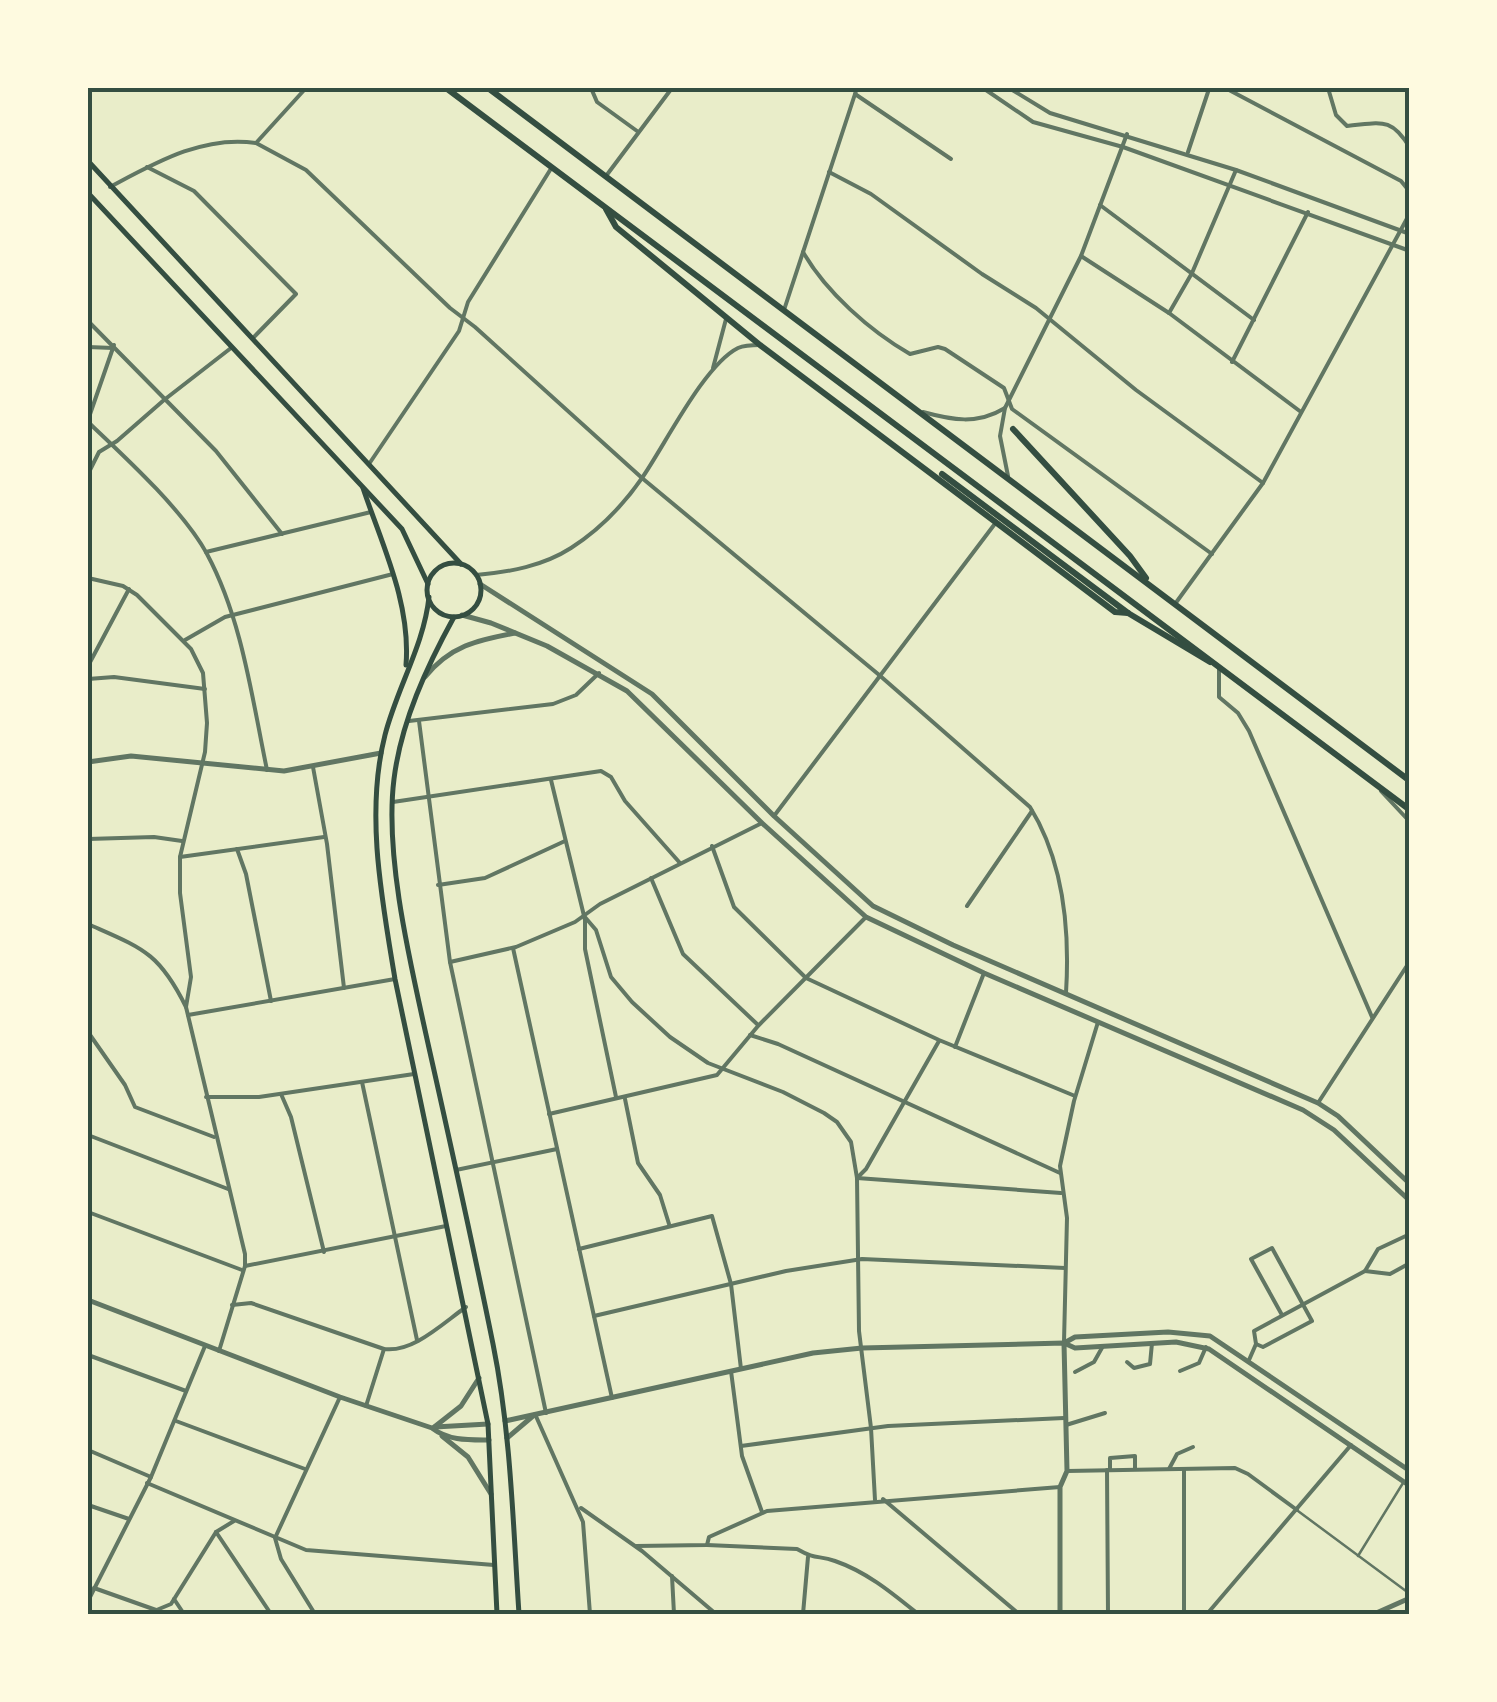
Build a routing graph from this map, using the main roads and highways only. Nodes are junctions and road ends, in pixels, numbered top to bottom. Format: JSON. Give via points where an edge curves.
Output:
{"nodes":[{"id":1,"x":446,"y":88,"type":"edge"},
{"id":2,"x":488,"y":88,"type":"edge"},
{"id":3,"x":88,"y":161,"type":"edge"},
{"id":4,"x":89,"y":197,"type":"edge"},
{"id":5,"x":603,"y":203,"type":"junction"},
{"id":6,"x":1012,"y":429,"type":"dead end"},
{"id":7,"x":942,"y":474,"type":"dead end"},
{"id":8,"x":362,"y":485,"type":"junction"},
{"id":9,"x":461,"y":564,"type":"junction"},
{"id":10,"x":428,"y":584,"type":"junction"},
{"id":11,"x":1152,"y":587,"type":"junction"},
{"id":12,"x":428,"y":596,"type":"junction"},
{"id":13,"x":1128,"y":613,"type":"junction"},
{"id":14,"x":458,"y":616,"type":"junction"},
{"id":15,"x":1217,"y":665,"type":"junction"},
{"id":16,"x":406,"y":674,"type":"junction"},
{"id":17,"x":1410,"y":781,"type":"edge"},
{"id":18,"x":1410,"y":810,"type":"edge"},
{"id":19,"x":505,"y":1421,"type":"junction"},
{"id":20,"x":488,"y":1424,"type":"junction"},
{"id":21,"x":507,"y":1438,"type":"junction"},
{"id":22,"x":489,"y":1440,"type":"junction"},
{"id":23,"x":497,"y":1614,"type":"edge"},
{"id":24,"x":518,"y":1614,"type":"edge"}],
"edges":[{"from":1,"to":5,"type":"highway"},
{"from":2,"to":11,"type":"highway"},
{"from":3,"to":9,"type":"main road"},
{"from":4,"to":8,"type":"main road"},
{"from":5,"to":13,"type":"highway","via":[[616,227],[760,346],[1116,612]]},
{"from":5,"to":15,"type":"highway"},
{"from":6,"to":11,"type":"highway"},
{"from":7,"to":13,"type":"highway"},
{"from":8,"to":10,"type":"main road","via":[[402,529]]},
{"from":8,"to":16,"type":"main road","via":[[393,574],[407,636]]},
{"from":9,"to":10,"type":"main road","via":[[440,567]]},
{"from":9,"to":14,"type":"main road","via":[[480,584],[475,606]]},
{"from":10,"to":12,"type":"main road"},
{"from":11,"to":17,"type":"highway"},
{"from":12,"to":14,"type":"main road","via":[[438,611]]},
{"from":12,"to":16,"type":"main road"},
{"from":13,"to":15,"type":"highway"},
{"from":14,"to":19,"type":"main road","via":[[423,679],[393,802],[408,949]]},
{"from":15,"to":18,"type":"highway"},
{"from":16,"to":20,"type":"main road","via":[[380,753],[376,806],[384,905]]},
{"from":19,"to":20,"type":"main road"},
{"from":19,"to":21,"type":"main road"},
{"from":20,"to":22,"type":"main road"},
{"from":21,"to":22,"type":"main road"},
{"from":21,"to":24,"type":"main road"},
{"from":22,"to":23,"type":"main road"}]}
